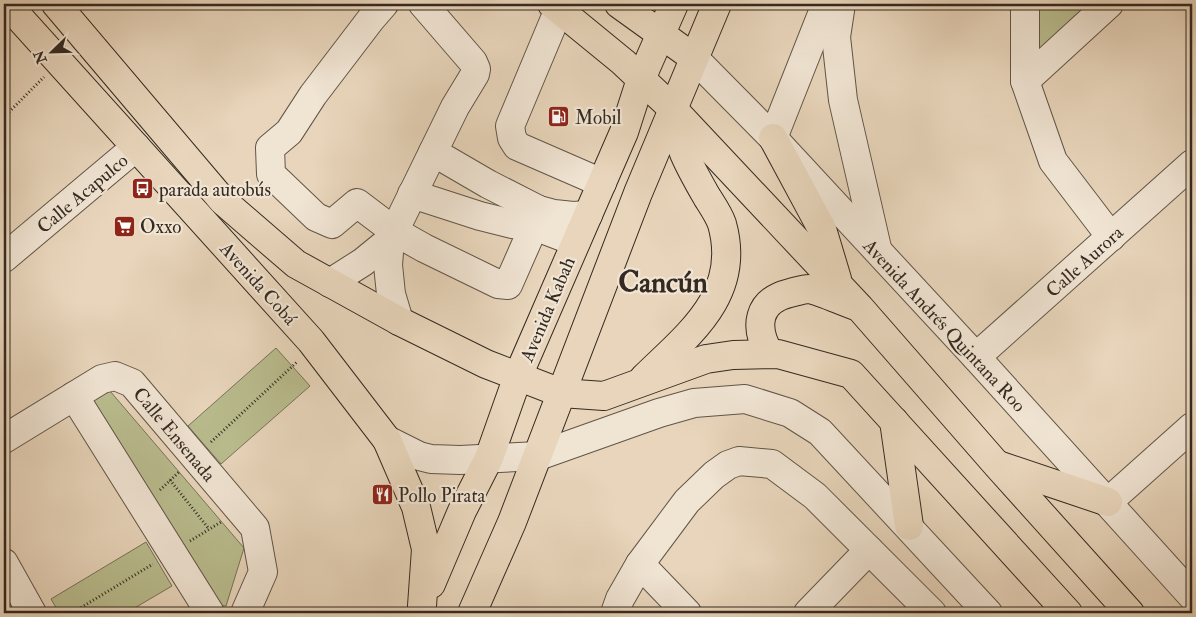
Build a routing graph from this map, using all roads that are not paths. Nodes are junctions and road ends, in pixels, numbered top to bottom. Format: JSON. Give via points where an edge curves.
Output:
{"nodes":[{"id":1,"x":7,"y":4,"type":"edge"},
{"id":2,"x":56,"y":4,"type":"edge"},
{"id":3,"x":384,"y":4,"type":"edge"},
{"id":4,"x":423,"y":4,"type":"edge"},
{"id":5,"x":619,"y":4,"type":"edge"},
{"id":6,"x":674,"y":4,"type":"edge"},
{"id":7,"x":716,"y":4,"type":"edge"},
{"id":8,"x":826,"y":4,"type":"edge"},
{"id":9,"x":841,"y":4,"type":"edge"},
{"id":10,"x":1025,"y":4,"type":"edge"},
{"id":11,"x":1109,"y":4,"type":"edge"},
{"id":12,"x":555,"y":7,"type":"edge"},
{"id":13,"x":660,"y":34,"type":"junction"},
{"id":14,"x":694,"y":58,"type":"junction"},
{"id":15,"x":641,"y":79,"type":"junction"},
{"id":16,"x":1024,"y":81,"type":"junction"},
{"id":17,"x":673,"y":109,"type":"junction"},
{"id":18,"x":773,"y":138,"type":"junction"},
{"id":19,"x":136,"y":147,"type":"junction"},
{"id":20,"x":433,"y":152,"type":"junction"},
{"id":21,"x":1192,"y":164,"type":"edge"},
{"id":22,"x":602,"y":182,"type":"junction"},
{"id":23,"x":412,"y":194,"type":"junction"},
{"id":24,"x":223,"y":200,"type":"junction"},
{"id":25,"x":588,"y":215,"type":"junction"},
{"id":26,"x":537,"y":218,"type":"junction"},
{"id":27,"x":392,"y":235,"type":"junction"},
{"id":28,"x":1111,"y":237,"type":"junction"},
{"id":29,"x":576,"y":242,"type":"junction"},
{"id":30,"x":878,"y":252,"type":"junction"},
{"id":31,"x":6,"y":253,"type":"edge"},
{"id":32,"x":243,"y":265,"type":"junction"},
{"id":33,"x":330,"y":283,"type":"junction"},
{"id":34,"x":839,"y":285,"type":"junction"},
{"id":35,"x":860,"y":308,"type":"junction"},
{"id":36,"x":399,"y":321,"type":"junction"},
{"id":37,"x":769,"y":353,"type":"junction"},
{"id":38,"x":976,"y":357,"type":"junction"},
{"id":39,"x":518,"y":376,"type":"junction"},
{"id":40,"x":639,"y":383,"type":"junction"},
{"id":41,"x":561,"y":393,"type":"junction"},
{"id":42,"x":74,"y":396,"type":"junction"},
{"id":43,"x":894,"y":421,"type":"junction"},
{"id":44,"x":1192,"y":427,"type":"edge"},
{"id":45,"x":4,"y":439,"type":"edge"},
{"id":46,"x":387,"y":440,"type":"junction"},
{"id":47,"x":538,"y":456,"type":"junction"},
{"id":48,"x":489,"y":458,"type":"junction"},
{"id":49,"x":997,"y":465,"type":"junction"},
{"id":50,"x":1108,"y":502,"type":"junction"},
{"id":51,"x":909,"y":526,"type":"junction"},
{"id":52,"x":869,"y":550,"type":"junction"},
{"id":53,"x":4,"y":563,"type":"edge"},
{"id":54,"x":640,"y":564,"type":"junction"},
{"id":55,"x":1192,"y":596,"type":"edge"},
{"id":56,"x":421,"y":609,"type":"edge"},
{"id":57,"x":32,"y":613,"type":"edge"},
{"id":58,"x":210,"y":613,"type":"edge"},
{"id":59,"x":245,"y":613,"type":"edge"},
{"id":60,"x":472,"y":613,"type":"edge"},
{"id":61,"x":615,"y":613,"type":"edge"},
{"id":62,"x":687,"y":613,"type":"edge"},
{"id":63,"x":808,"y":613,"type":"edge"},
{"id":64,"x":932,"y":613,"type":"edge"},
{"id":65,"x":988,"y":613,"type":"edge"},
{"id":66,"x":1068,"y":613,"type":"edge"},
{"id":67,"x":1130,"y":613,"type":"edge"}],
"edges":[{"from":1,"to":19,"type":"main road","name":"Avenida Cobá"},
{"from":2,"to":24,"type":"main road","name":"Avenida Cobá"},
{"from":3,"to":27,"type":"street","via":[[313,95],[289,132],[270,148],[271,174],[316,217],[332,224],[357,204]]},
{"from":4,"to":20,"type":"street","via":[[476,69]]},
{"from":5,"to":13,"type":"main road"},
{"from":6,"to":13,"type":"main road","name":"Avenida Kabah"},
{"from":7,"to":14,"type":"main road"},
{"from":8,"to":18,"type":"street"},
{"from":9,"to":30,"type":"street","via":[[836,36],[843,100]]},
{"from":10,"to":16,"type":"street"},
{"from":11,"to":16,"type":"street"},
{"from":12,"to":15,"type":"main road"},
{"from":12,"to":22,"type":"street","via":[[510,126],[512,138],[517,146]]},
{"from":13,"to":14,"type":"main road"},
{"from":13,"to":15,"type":"main road","name":"Avenida Kabah"},
{"from":14,"to":17,"type":"main road"},
{"from":14,"to":18,"type":"street","name":"Avenida Andrés Quintana Roo"},
{"from":15,"to":17,"type":"main road"},
{"from":15,"to":22,"type":"main road","name":"Avenida Kabah","via":[[624,132]]},
{"from":16,"to":28,"type":"street","via":[[1053,161]]},
{"from":17,"to":34,"type":"main road"},
{"from":17,"to":40,"type":"main road","via":[[678,140],[690,169],[722,222],[725,267],[720,290],[708,312]]},
{"from":17,"to":41,"type":"main road"},
{"from":18,"to":30,"type":"street","name":"Avenida Andrés Quintana Roo"},
{"from":18,"to":34,"type":"main road","via":[[822,229]]},
{"from":19,"to":31,"type":"street","name":"Calle Acapulco"},
{"from":19,"to":32,"type":"main road","name":"Avenida Cobá"},
{"from":20,"to":23,"type":"street"},
{"from":20,"to":26,"type":"street"},
{"from":21,"to":28,"type":"street","name":"Calle Aurora"},
{"from":22,"to":25,"type":"main road","name":"Avenida Kabah"},
{"from":23,"to":26,"type":"street","via":[[512,224]]},
{"from":23,"to":27,"type":"street"},
{"from":24,"to":32,"type":"main road"},
{"from":24,"to":33,"type":"main road","name":"Avenida Cobá","via":[[296,264]]},
{"from":25,"to":26,"type":"street"},
{"from":25,"to":29,"type":"main road","name":"Avenida Kabah"},
{"from":26,"to":27,"type":"street","via":[[508,285],[498,284]]},
{"from":26,"to":29,"type":"street"},
{"from":27,"to":33,"type":"street","via":[[363,262]]},
{"from":27,"to":36,"type":"street","via":[[388,265],[391,294]]},
{"from":28,"to":38,"type":"street","name":"Calle Aurora"},
{"from":29,"to":39,"type":"main road","name":"Avenida Kabah"},
{"from":30,"to":38,"type":"street","name":"Avenida Andrés Quintana Roo"},
{"from":32,"to":46,"type":"main road","name":"Avenida Cobá","via":[[315,345]]},
{"from":33,"to":36,"type":"main road","name":"Avenida Cobá"},
{"from":34,"to":35,"type":"main road"},
{"from":35,"to":37,"type":"main road","via":[[808,289],[775,299],[762,312],[759,326]]},
{"from":35,"to":49,"type":"main road"},
{"from":36,"to":39,"type":"main road","name":"Avenida Cobá","via":[[486,364]]},
{"from":37,"to":40,"type":"main road","via":[[706,359]]},
{"from":37,"to":43,"type":"main road","via":[[851,374]]},
{"from":38,"to":50,"type":"street","name":"Avenida Andrés Quintana Roo"},
{"from":39,"to":41,"type":"main road"},
{"from":39,"to":48,"type":"main road","name":"Avenida Kabah"},
{"from":40,"to":41,"type":"main road","via":[[604,396]]},
{"from":41,"to":47,"type":"main road"},
{"from":42,"to":45,"type":"street","name":"Calle Ensenada"},
{"from":42,"to":58,"type":"street"},
{"from":42,"to":59,"type":"street","name":"Calle Ensenada","via":[[102,379],[115,376],[132,383],[255,528],[262,572]]},
{"from":43,"to":51,"type":"main road"},
{"from":43,"to":66,"type":"main road"},
{"from":44,"to":50,"type":"street"},
{"from":46,"to":48,"type":"street","via":[[431,459]]},
{"from":46,"to":56,"type":"main road","name":"Avenida Cobá","via":[[416,507],[426,549]]},
{"from":47,"to":48,"type":"street"},
{"from":47,"to":51,"type":"street","via":[[694,403],[745,399],[790,413],[820,432]]},
{"from":47,"to":60,"type":"main road"},
{"from":48,"to":56,"type":"main road","name":"Avenida Kabah","via":[[462,511]]},
{"from":49,"to":50,"type":"main road"},
{"from":49,"to":67,"type":"main road"},
{"from":50,"to":55,"type":"street","name":"Avenida Andrés Quintana Roo"},
{"from":51,"to":65,"type":"street"},
{"from":52,"to":54,"type":"street","via":[[815,496],[772,464],[739,462],[714,476],[687,501]]},
{"from":52,"to":63,"type":"street"},
{"from":52,"to":64,"type":"street"},
{"from":53,"to":57,"type":"street"},
{"from":54,"to":61,"type":"street"},
{"from":54,"to":62,"type":"street"}]}
